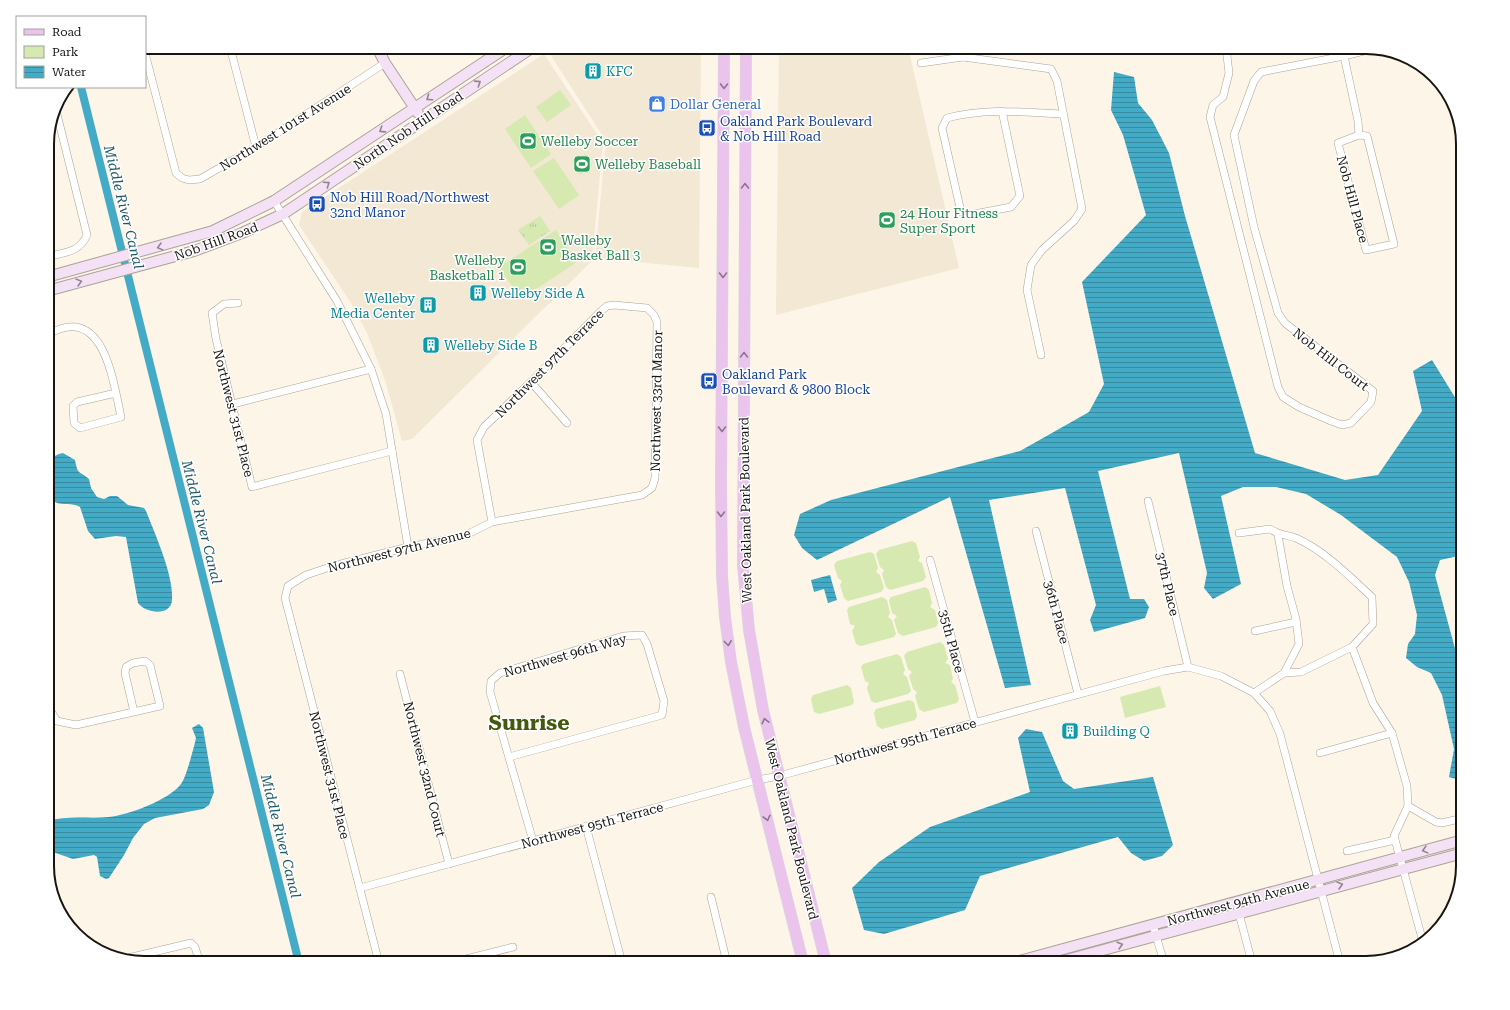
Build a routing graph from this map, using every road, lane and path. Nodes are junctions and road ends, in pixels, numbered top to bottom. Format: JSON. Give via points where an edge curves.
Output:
{"nodes":[{"id":1,"x":232,"y":54,"type":"edge"},
{"id":2,"x":380,"y":54,"type":"edge"},
{"id":3,"x":496,"y":54,"type":"edge"},
{"id":4,"x":522,"y":54,"type":"edge"},
{"id":5,"x":724,"y":54,"type":"edge"},
{"id":6,"x":746,"y":54,"type":"edge"},
{"id":7,"x":962,"y":54,"type":"edge"},
{"id":8,"x":1227,"y":54,"type":"edge"},
{"id":9,"x":1352,"y":54,"type":"edge"},
{"id":10,"x":1344,"y":56,"type":"junction"},
{"id":11,"x":146,"y":57,"type":"edge"},
{"id":12,"x":963,"y":57,"type":"junction"},
{"id":13,"x":384,"y":63,"type":"junction"},
{"id":14,"x":921,"y":63,"type":"dead end"},
{"id":15,"x":414,"y":108,"type":"junction"},
{"id":16,"x":1002,"y":111,"type":"junction"},
{"id":17,"x":1063,"y":114,"type":"junction"},
{"id":18,"x":58,"y":118,"type":"edge"},
{"id":19,"x":422,"y":120,"type":"junction"},
{"id":20,"x":1359,"y":135,"type":"junction"},
{"id":21,"x":256,"y":147,"type":"junction"},
{"id":22,"x":274,"y":201,"type":"junction"},
{"id":23,"x":283,"y":214,"type":"junction"},
{"id":24,"x":54,"y":255,"type":"edge"},
{"id":25,"x":54,"y":275,"type":"edge"},
{"id":26,"x":54,"y":289,"type":"edge"},
{"id":27,"x":238,"y":303,"type":"dead end"},
{"id":28,"x":654,"y":315,"type":"joint"},
{"id":29,"x":54,"y":331,"type":"edge"},
{"id":30,"x":1041,"y":355,"type":"dead end"},
{"id":31,"x":371,"y":369,"type":"junction"},
{"id":32,"x":532,"y":382,"type":"junction"},
{"id":33,"x":116,"y":393,"type":"junction"},
{"id":34,"x":233,"y":404,"type":"junction"},
{"id":35,"x":567,"y":423,"type":"dead end"},
{"id":36,"x":392,"y":451,"type":"junction"},
{"id":37,"x":652,"y":488,"type":"joint"},
{"id":38,"x":1148,"y":501,"type":"dead end"},
{"id":39,"x":492,"y":522,"type":"junction"},
{"id":40,"x":1036,"y":531,"type":"dead end"},
{"id":41,"x":1240,"y":533,"type":"dead end"},
{"id":42,"x":1278,"y":535,"type":"junction"},
{"id":43,"x":408,"y":547,"type":"junction"},
{"id":44,"x":930,"y":560,"type":"dead end"},
{"id":45,"x":288,"y":586,"type":"joint"},
{"id":46,"x":1296,"y":622,"type":"junction"},
{"id":47,"x":1255,"y":632,"type":"dead end"},
{"id":48,"x":1352,"y":647,"type":"junction"},
{"id":49,"x":1188,"y":667,"type":"junction"},
{"id":50,"x":1284,"y":672,"type":"junction"},
{"id":51,"x":400,"y":674,"type":"dead end"},
{"id":52,"x":1254,"y":693,"type":"junction"},
{"id":53,"x":1078,"y":694,"type":"junction"},
{"id":54,"x":134,"y":712,"type":"junction"},
{"id":55,"x":54,"y":716,"type":"edge"},
{"id":56,"x":975,"y":722,"type":"junction"},
{"id":57,"x":1392,"y":733,"type":"junction"},
{"id":58,"x":1320,"y":753,"type":"dead end"},
{"id":59,"x":509,"y":757,"type":"junction"},
{"id":60,"x":779,"y":776,"type":"junction"},
{"id":61,"x":757,"y":780,"type":"junction"},
{"id":62,"x":1408,"y":806,"type":"junction"},
{"id":63,"x":1456,"y":820,"type":"edge"},
{"id":64,"x":586,"y":826,"type":"junction"},
{"id":65,"x":1395,"y":840,"type":"junction"},
{"id":66,"x":533,"y":841,"type":"junction"},
{"id":67,"x":1456,"y":842,"type":"edge"},
{"id":68,"x":1347,"y":851,"type":"dead end"},
{"id":69,"x":1456,"y":855,"type":"edge"},
{"id":70,"x":1400,"y":857,"type":"junction"},
{"id":71,"x":449,"y":864,"type":"junction"},
{"id":72,"x":1403,"y":869,"type":"junction"},
{"id":73,"x":1319,"y":885,"type":"junction"},
{"id":74,"x":360,"y":888,"type":"junction"},
{"id":75,"x":711,"y":897,"type":"dead end"},
{"id":76,"x":1236,"y":902,"type":"junction"},
{"id":77,"x":1238,"y":912,"type":"junction"},
{"id":78,"x":1155,"y":930,"type":"junction"},
{"id":79,"x":1422,"y":937,"type":"edge"},
{"id":80,"x":512,"y":947,"type":"dead end"},
{"id":81,"x":1072,"y":947,"type":"junction"},
{"id":82,"x":137,"y":956,"type":"edge"},
{"id":83,"x":198,"y":956,"type":"edge"},
{"id":84,"x":377,"y":956,"type":"edge"},
{"id":85,"x":477,"y":956,"type":"edge"},
{"id":86,"x":620,"y":956,"type":"edge"},
{"id":87,"x":726,"y":956,"type":"edge"},
{"id":88,"x":801,"y":956,"type":"edge"},
{"id":89,"x":824,"y":956,"type":"edge"},
{"id":90,"x":1038,"y":956,"type":"edge"},
{"id":91,"x":1075,"y":956,"type":"edge"},
{"id":92,"x":1087,"y":956,"type":"edge"},
{"id":93,"x":1162,"y":956,"type":"edge"},
{"id":94,"x":1250,"y":956,"type":"edge"},
{"id":95,"x":1338,"y":956,"type":"edge"}],
"edges":[{"from":1,"to":21,"type":"street"},
{"from":2,"to":13,"type":"main road"},
{"from":3,"to":15,"type":"main road","name":"North Nob Hill Road","one_way":true},
{"from":19,"to":4,"type":"main road","name":"North Nob Hill Road","one_way":true},
{"from":5,"to":61,"type":"main road","name":"West Oakland Park Boulevard","one_way":true,"via":[[722,576],[731,662]]},
{"from":60,"to":6,"type":"main road","name":"West Oakland Park Boulevard","one_way":true,"via":[[755,672],[743,565]]},
{"from":7,"to":12,"type":"street"},
{"from":8,"to":10,"type":"street","name":"Nob Hill Court","via":[[1229,73],[1223,97],[1213,105],[1210,117],[1278,387],[1283,397],[1299,407],[1342,424],[1351,423],[1371,402],[1373,391],[1285,323],[1278,313],[1254,227],[1234,135],[1254,81],[1261,72]]},
{"from":9,"to":10,"type":"street","name":"Nob Hill Court"},
{"from":10,"to":20,"type":"street"},
{"from":11,"to":21,"type":"street","name":"Northwest 101st Avenue","via":[[176,173],[182,178],[200,179]]},
{"from":12,"to":14,"type":"street"},
{"from":12,"to":17,"type":"street","via":[[1052,69],[1057,81]]},
{"from":13,"to":15,"type":"main road"},
{"from":13,"to":21,"type":"street","name":"Northwest 101st Avenue"},
{"from":15,"to":19,"type":"main road"},
{"from":15,"to":22,"type":"main road","name":"North Nob Hill Road","one_way":true},
{"from":16,"to":16,"type":"street","via":[[983,111],[947,118],[942,128],[961,212],[969,215],[1011,207],[1020,196]]},
{"from":16,"to":17,"type":"street"},
{"from":17,"to":30,"type":"street","via":[[1082,209],[1031,265],[1027,290]]},
{"from":18,"to":24,"type":"street","via":[[87,235],[83,244],[76,250]]},
{"from":23,"to":19,"type":"main road","name":"North Nob Hill Road","one_way":true},
{"from":20,"to":20,"type":"street","name":"Nob Hill Place","via":[[1338,142],[1366,250],[1394,244],[1367,136]]},
{"from":22,"to":23,"type":"street"},
{"from":22,"to":25,"type":"main road","name":"Nob Hill Road","one_way":true,"via":[[213,231]]},
{"from":26,"to":23,"type":"main road","name":"Nob Hill Road","one_way":true,"via":[[217,243]]},
{"from":23,"to":31,"type":"street","via":[[336,301]]},
{"from":27,"to":34,"type":"street","name":"Northwest 31st Place","via":[[224,304],[212,313]]},
{"from":28,"to":32,"type":"street","name":"Northwest 97th Terrace","via":[[647,308],[607,306]]},
{"from":28,"to":37,"type":"street","name":"Northwest 33rd Manor","via":[[655,478]]},
{"from":29,"to":33,"type":"street","via":[[70,327],[86,330],[97,340],[111,368]]},
{"from":31,"to":34,"type":"street"},
{"from":31,"to":36,"type":"street","via":[[386,414]]},
{"from":32,"to":35,"type":"street"},
{"from":32,"to":39,"type":"street","name":"Northwest 97th Terrace","via":[[484,427],[477,440]]},
{"from":33,"to":33,"type":"street","via":[[78,402],[73,406],[74,422],[80,428],[121,417]]},
{"from":34,"to":36,"type":"street","name":"Northwest 31st Place","via":[[252,487]]},
{"from":36,"to":43,"type":"street"},
{"from":37,"to":39,"type":"street","name":"Northwest 97th Avenue","via":[[642,495]]},
{"from":38,"to":49,"type":"street","name":"37th Place"},
{"from":39,"to":43,"type":"street","name":"Northwest 97th Avenue","via":[[464,536]]},
{"from":40,"to":53,"type":"street","name":"36th Place"},
{"from":41,"to":42,"type":"street","via":[[1270,529]]},
{"from":42,"to":46,"type":"street"},
{"from":42,"to":48,"type":"street","via":[[1296,538],[1335,562],[1372,597],[1373,624]]},
{"from":43,"to":45,"type":"street","name":"Northwest 97th Avenue","via":[[333,566],[306,575]]},
{"from":44,"to":56,"type":"street","name":"35th Place"},
{"from":45,"to":74,"type":"street","name":"Northwest 31st Place","via":[[285,598]]},
{"from":46,"to":47,"type":"street"},
{"from":46,"to":50,"type":"street","via":[[1299,644]]},
{"from":48,"to":50,"type":"street","via":[[1301,672]]},
{"from":48,"to":57,"type":"street","via":[[1374,703]]},
{"from":49,"to":52,"type":"street","name":"Northwest 95th Terrace","via":[[1221,676]]},
{"from":49,"to":53,"type":"street","name":"Northwest 95th Terrace"},
{"from":50,"to":52,"type":"street"},
{"from":51,"to":71,"type":"street","name":"Northwest 32nd Court"},
{"from":52,"to":73,"type":"street","name":"Northwest 95th Terrace","via":[[1270,712],[1280,734]]},
{"from":53,"to":56,"type":"street","name":"Northwest 95th Terrace"},
{"from":54,"to":54,"type":"street","via":[[125,673],[126,667],[145,661],[150,665],[160,706]]},
{"from":54,"to":55,"type":"street","via":[[76,726],[57,721]]},
{"from":56,"to":60,"type":"street","name":"Northwest 95th Terrace"},
{"from":57,"to":58,"type":"street"},
{"from":57,"to":62,"type":"street","via":[[1407,786]]},
{"from":59,"to":59,"type":"street","name":"Northwest 96th Way","via":[[490,692],[491,681],[500,672],[623,636],[642,635],[664,701],[662,715]]},
{"from":59,"to":66,"type":"street"},
{"from":60,"to":61,"type":"street","name":"Northwest 95th Terrace"},
{"from":60,"to":89,"type":"main road","name":"West Oakland Park Boulevard"},
{"from":61,"to":64,"type":"street","name":"Northwest 95th Terrace"},
{"from":61,"to":88,"type":"main road","name":"West Oakland Park Boulevard","one_way":true},
{"from":62,"to":63,"type":"street","via":[[1436,822]]},
{"from":62,"to":65,"type":"street","via":[[1394,836]]},
{"from":64,"to":66,"type":"street","name":"Northwest 95th Terrace"},
{"from":64,"to":86,"type":"street"},
{"from":65,"to":68,"type":"street"},
{"from":65,"to":70,"type":"street"},
{"from":66,"to":71,"type":"street","name":"Northwest 95th Terrace"},
{"from":67,"to":70,"type":"main road","name":"Northwest 94th Avenue","one_way":true},
{"from":69,"to":72,"type":"main road","name":"Northwest 94th Avenue"},
{"from":70,"to":72,"type":"street"},
{"from":70,"to":73,"type":"main road","name":"Northwest 94th Avenue"},
{"from":71,"to":74,"type":"street","name":"Northwest 95th Terrace"},
{"from":73,"to":72,"type":"main road","name":"Northwest 94th Avenue","one_way":true},
{"from":72,"to":79,"type":"street"},
{"from":73,"to":76,"type":"main road","name":"Northwest 94th Avenue"},
{"from":73,"to":77,"type":"main road","name":"Northwest 94th Avenue"},
{"from":73,"to":95,"type":"street","name":"Northwest 95th Terrace"},
{"from":74,"to":84,"type":"street","name":"Northwest 31st Place"},
{"from":75,"to":87,"type":"street"},
{"from":76,"to":77,"type":"street"},
{"from":76,"to":78,"type":"main road","name":"Northwest 94th Avenue"},
{"from":77,"to":78,"type":"main road","name":"Northwest 94th Avenue"},
{"from":77,"to":94,"type":"street"},
{"from":78,"to":81,"type":"main road","name":"Northwest 94th Avenue"},
{"from":92,"to":78,"type":"main road","name":"Northwest 94th Avenue","one_way":true},
{"from":78,"to":93,"type":"street"},
{"from":80,"to":85,"type":"street"},
{"from":81,"to":90,"type":"main road","name":"Northwest 94th Avenue"},
{"from":81,"to":91,"type":"street"},
{"from":82,"to":83,"type":"street","via":[[191,943]]}]}
